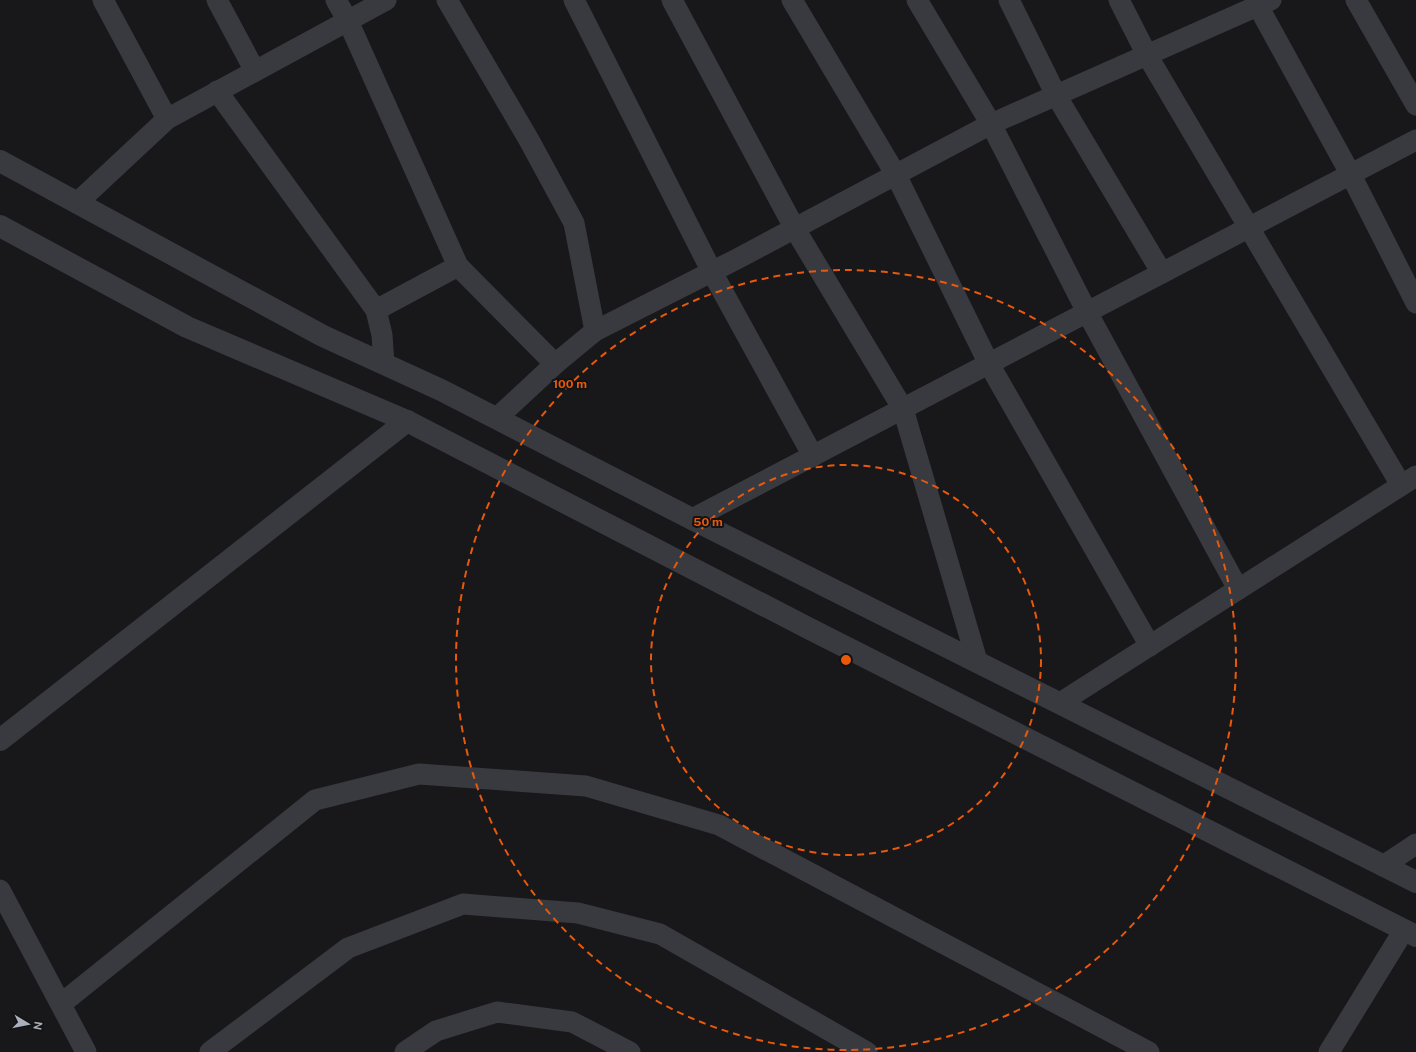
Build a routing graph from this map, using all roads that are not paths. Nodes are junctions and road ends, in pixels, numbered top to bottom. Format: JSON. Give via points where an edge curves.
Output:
{"nodes":[{"id":1,"x":103,"y":0,"type":"edge"},
{"id":2,"x":216,"y":0,"type":"edge"},
{"id":3,"x":336,"y":0,"type":"edge"},
{"id":4,"x":386,"y":0,"type":"edge"},
{"id":5,"x":447,"y":0,"type":"edge"},
{"id":6,"x":574,"y":0,"type":"edge"},
{"id":7,"x":672,"y":0,"type":"edge"},
{"id":8,"x":792,"y":0,"type":"edge"},
{"id":9,"x":917,"y":0,"type":"edge"},
{"id":10,"x":1009,"y":0,"type":"edge"},
{"id":11,"x":1119,"y":0,"type":"edge"},
{"id":12,"x":1356,"y":0,"type":"edge"},
{"id":13,"x":1264,"y":3,"type":"edge"},
{"id":14,"x":348,"y":21,"type":"junction"},
{"id":15,"x":1147,"y":55,"type":"junction"},
{"id":16,"x":255,"y":71,"type":"junction"},
{"id":17,"x":217,"y":91,"type":"junction"},
{"id":18,"x":1056,"y":95,"type":"junction"},
{"id":19,"x":1416,"y":105,"type":"edge"},
{"id":20,"x":167,"y":118,"type":"junction"},
{"id":21,"x":991,"y":124,"type":"junction"},
{"id":22,"x":1416,"y":140,"type":"edge"},
{"id":23,"x":0,"y":161,"type":"edge"},
{"id":24,"x":896,"y":175,"type":"junction"},
{"id":25,"x":1351,"y":175,"type":"junction"},
{"id":26,"x":77,"y":203,"type":"junction"},
{"id":27,"x":0,"y":226,"type":"edge"},
{"id":28,"x":1250,"y":227,"type":"junction"},
{"id":29,"x":795,"y":229,"type":"junction"},
{"id":30,"x":458,"y":266,"type":"junction"},
{"id":31,"x":712,"y":272,"type":"junction"},
{"id":32,"x":1162,"y":273,"type":"junction"},
{"id":33,"x":1416,"y":303,"type":"edge"},
{"id":34,"x":376,"y":310,"type":"junction"},
{"id":35,"x":1087,"y":312,"type":"junction"},
{"id":36,"x":596,"y":331,"type":"junction"},
{"id":37,"x":384,"y":364,"type":"junction"},
{"id":38,"x":555,"y":364,"type":"junction"},
{"id":39,"x":989,"y":364,"type":"junction"},
{"id":40,"x":903,"y":409,"type":"junction"},
{"id":41,"x":497,"y":418,"type":"junction"},
{"id":42,"x":407,"y":421,"type":"junction"},
{"id":43,"x":813,"y":456,"type":"junction"},
{"id":44,"x":1408,"y":481,"type":"edge"},
{"id":45,"x":692,"y":519,"type":"junction"},
{"id":46,"x":1238,"y":589,"type":"junction"},
{"id":47,"x":1150,"y":646,"type":"junction"},
{"id":48,"x":977,"y":661,"type":"junction"},
{"id":49,"x":1060,"y":703,"type":"junction"},
{"id":50,"x":0,"y":740,"type":"edge"},
{"id":51,"x":1416,"y":844,"type":"edge"},
{"id":52,"x":1383,"y":866,"type":"junction"},
{"id":53,"x":1416,"y":882,"type":"edge"},
{"id":54,"x":0,"y":890,"type":"edge"},
{"id":55,"x":1410,"y":933,"type":"edge"},
{"id":56,"x":61,"y":1004,"type":"junction"},
{"id":57,"x":86,"y":1052,"type":"edge"},
{"id":58,"x":210,"y":1052,"type":"edge"},
{"id":59,"x":405,"y":1052,"type":"edge"},
{"id":60,"x":630,"y":1052,"type":"edge"},
{"id":61,"x":868,"y":1052,"type":"edge"},
{"id":62,"x":1149,"y":1052,"type":"edge"},
{"id":63,"x":1329,"y":1052,"type":"edge"}],
"edges":[{"from":1,"to":20,"type":"street"},
{"from":2,"to":16,"type":"street"},
{"from":3,"to":14,"type":"street"},
{"from":4,"to":14,"type":"street"},
{"from":5,"to":36,"type":"street","via":[[574,223]]},
{"from":6,"to":31,"type":"street"},
{"from":7,"to":29,"type":"street"},
{"from":8,"to":24,"type":"street"},
{"from":9,"to":21,"type":"street"},
{"from":10,"to":18,"type":"street"},
{"from":11,"to":15,"type":"street"},
{"from":12,"to":19,"type":"street"},
{"from":13,"to":15,"type":"street"},
{"from":13,"to":25,"type":"street"},
{"from":14,"to":16,"type":"street"},
{"from":14,"to":30,"type":"street"},
{"from":15,"to":18,"type":"street"},
{"from":15,"to":28,"type":"street"},
{"from":16,"to":17,"type":"street"},
{"from":17,"to":20,"type":"street"},
{"from":17,"to":34,"type":"street"},
{"from":18,"to":21,"type":"street"},
{"from":18,"to":32,"type":"street"},
{"from":20,"to":26,"type":"street"},
{"from":21,"to":24,"type":"street"},
{"from":21,"to":35,"type":"street"},
{"from":22,"to":25,"type":"street"},
{"from":23,"to":26,"type":"street"},
{"from":24,"to":29,"type":"street"},
{"from":24,"to":39,"type":"street"},
{"from":25,"to":28,"type":"street"},
{"from":25,"to":33,"type":"street"},
{"from":26,"to":37,"type":"street","via":[[323,336]]},
{"from":27,"to":42,"type":"street","via":[[187,327]]},
{"from":28,"to":32,"type":"street"},
{"from":28,"to":44,"type":"street"},
{"from":29,"to":31,"type":"street"},
{"from":29,"to":40,"type":"street"},
{"from":30,"to":34,"type":"street"},
{"from":30,"to":38,"type":"street"},
{"from":31,"to":36,"type":"street"},
{"from":31,"to":43,"type":"street"},
{"from":32,"to":35,"type":"street"},
{"from":34,"to":37,"type":"street","via":[[382,335]]},
{"from":35,"to":39,"type":"street"},
{"from":35,"to":46,"type":"street"},
{"from":36,"to":38,"type":"street"},
{"from":37,"to":41,"type":"street"},
{"from":38,"to":41,"type":"street"},
{"from":39,"to":40,"type":"street"},
{"from":39,"to":47,"type":"street"},
{"from":40,"to":43,"type":"street"},
{"from":40,"to":48,"type":"street"},
{"from":41,"to":45,"type":"street"},
{"from":42,"to":50,"type":"street"},
{"from":42,"to":55,"type":"street","via":[[810,629]]},
{"from":43,"to":45,"type":"street"},
{"from":44,"to":46,"type":"street"},
{"from":45,"to":48,"type":"street"},
{"from":46,"to":47,"type":"street"},
{"from":47,"to":49,"type":"street"},
{"from":48,"to":49,"type":"street"},
{"from":49,"to":52,"type":"street"},
{"from":51,"to":52,"type":"street"},
{"from":52,"to":53,"type":"street"},
{"from":54,"to":56,"type":"street"},
{"from":55,"to":63,"type":"street"},
{"from":56,"to":57,"type":"street"},
{"from":56,"to":62,"type":"street","via":[[315,800],[419,774],[586,786],[719,825]]},
{"from":58,"to":61,"type":"street","via":[[348,948],[463,904],[578,913],[660,934]]},
{"from":59,"to":60,"type":"street","via":[[436,1032],[497,1012],[572,1022]]}]}
